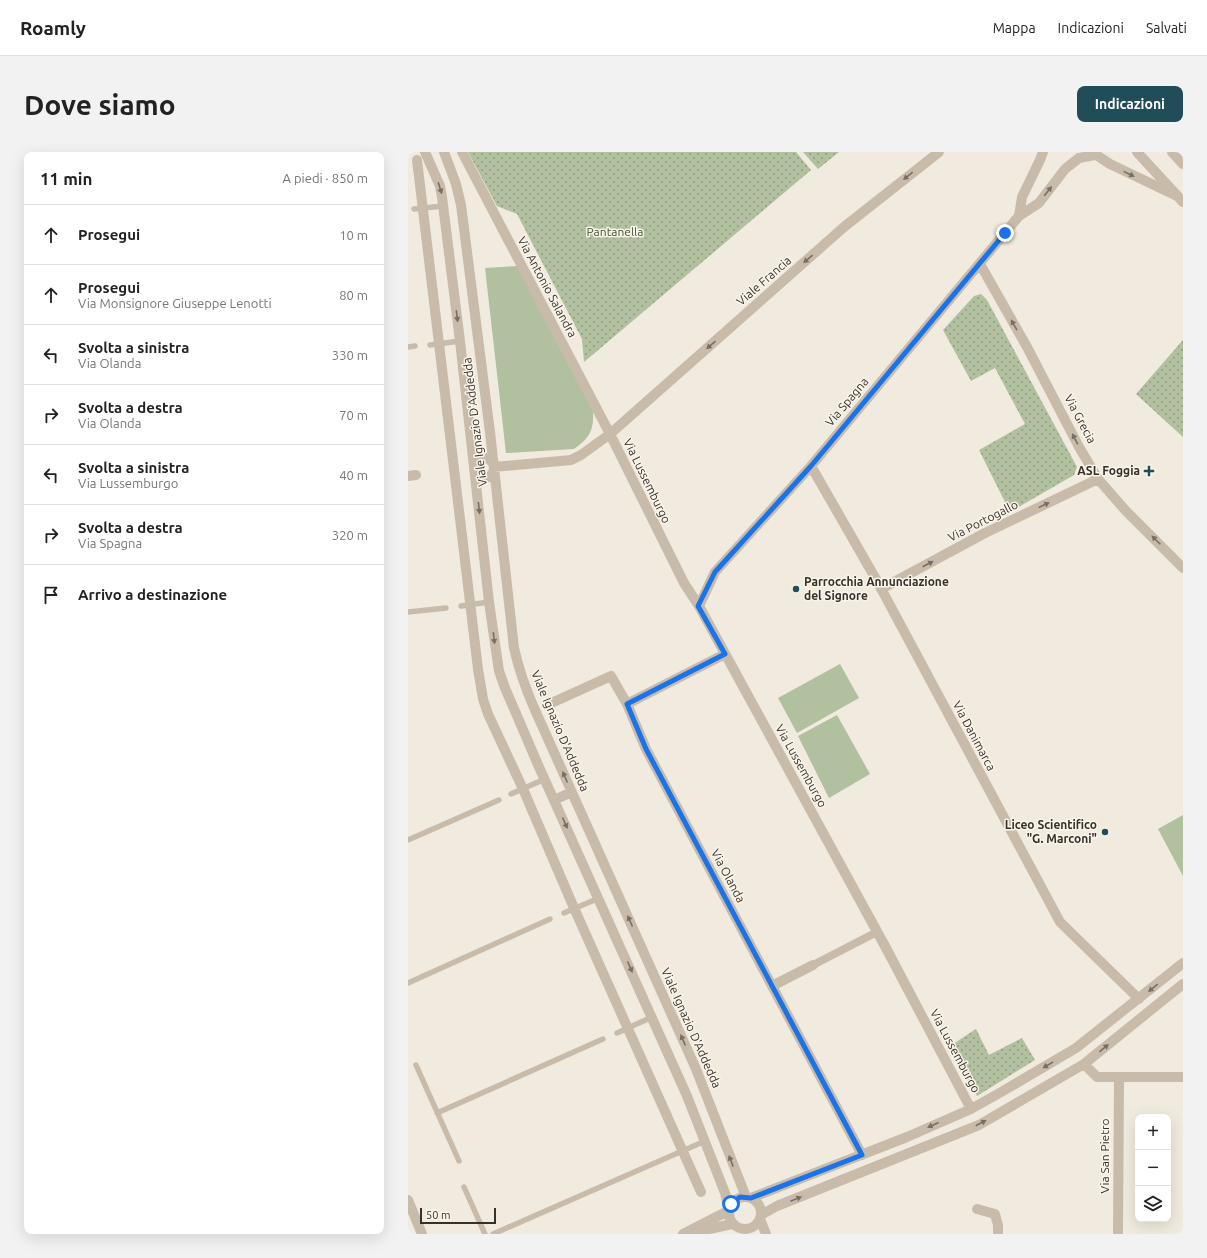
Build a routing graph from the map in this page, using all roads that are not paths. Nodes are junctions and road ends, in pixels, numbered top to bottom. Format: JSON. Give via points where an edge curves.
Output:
{"nodes":[{"id":1,"x":424,"y":152,"type":"edge"},
{"id":2,"x":444,"y":152,"type":"edge"},
{"id":3,"x":462,"y":152,"type":"edge"},
{"id":4,"x":938,"y":152,"type":"edge"},
{"id":5,"x":1043,"y":152,"type":"edge"},
{"id":6,"x":1137,"y":152,"type":"edge"},
{"id":7,"x":1172,"y":152,"type":"edge"},
{"id":8,"x":1094,"y":153,"type":"edge"},
{"id":9,"x":417,"y":160,"type":"dead end"},
{"id":10,"x":1183,"y":164,"type":"edge"},
{"id":11,"x":1180,"y":199,"type":"edge"},
{"id":12,"x":443,"y":206,"type":"junction"},
{"id":13,"x":418,"y":208,"type":"junction"},
{"id":14,"x":1019,"y":216,"type":"junction"},
{"id":15,"x":980,"y":264,"type":"junction"},
{"id":16,"x":460,"y":341,"type":"junction"},
{"id":17,"x":434,"y":344,"type":"junction"},
{"id":18,"x":415,"y":346,"type":"dead end"},
{"id":19,"x":408,"y":347,"type":"edge"},
{"id":20,"x":610,"y":434,"type":"junction"},
{"id":21,"x":811,"y":466,"type":"junction"},
{"id":22,"x":494,"y":467,"type":"junction"},
{"id":23,"x":475,"y":470,"type":"junction"},
{"id":24,"x":1098,"y":479,"type":"junction"},
{"id":25,"x":1183,"y":568,"type":"edge"},
{"id":26,"x":881,"y":589,"type":"junction"},
{"id":27,"x":489,"y":602,"type":"junction"},
{"id":28,"x":466,"y":605,"type":"junction"},
{"id":29,"x":698,"y":606,"type":"junction"},
{"id":30,"x":446,"y":608,"type":"dead end"},
{"id":31,"x":408,"y":612,"type":"edge"},
{"id":32,"x":725,"y":654,"type":"junction"},
{"id":33,"x":627,"y":704,"type":"junction"},
{"id":34,"x":547,"y":705,"type":"joint"},
{"id":35,"x":535,"y":710,"type":"junction"},
{"id":36,"x":545,"y":779,"type":"junction"},
{"id":37,"x":523,"y":790,"type":"junction"},
{"id":38,"x":572,"y":792,"type":"junction"},
{"id":39,"x":511,"y":794,"type":"dead end"},
{"id":40,"x":499,"y":800,"type":"dead end"},
{"id":41,"x":554,"y":800,"type":"junction"},
{"id":42,"x":408,"y":840,"type":"edge"},
{"id":43,"x":599,"y":898,"type":"junction"},
{"id":44,"x":574,"y":908,"type":"junction"},
{"id":45,"x":564,"y":913,"type":"dead end"},
{"id":46,"x":550,"y":919,"type":"dead end"},
{"id":47,"x":876,"y":932,"type":"junction"},
{"id":48,"x":1183,"y":963,"type":"edge"},
{"id":49,"x":813,"y":965,"type":"joint"},
{"id":50,"x":657,"y":982,"type":"junction"},
{"id":51,"x":408,"y":983,"type":"edge"},
{"id":52,"x":1183,"y":984,"type":"edge"},
{"id":53,"x":772,"y":986,"type":"junction"},
{"id":54,"x":640,"y":989,"type":"junction"},
{"id":55,"x":1139,"y":999,"type":"junction"},
{"id":56,"x":652,"y":1017,"type":"junction"},
{"id":57,"x":628,"y":1028,"type":"junction"},
{"id":58,"x":617,"y":1034,"type":"dead end"},
{"id":59,"x":603,"y":1039,"type":"dead end"},
{"id":60,"x":1084,"y":1064,"type":"junction"},
{"id":61,"x":416,"y":1065,"type":"dead end"},
{"id":62,"x":1183,"y":1077,"type":"edge"},
{"id":63,"x":1119,"y":1078,"type":"junction"},
{"id":64,"x":971,"y":1109,"type":"junction"},
{"id":65,"x":437,"y":1113,"type":"junction"},
{"id":66,"x":705,"y":1141,"type":"junction"},
{"id":67,"x":683,"y":1151,"type":"junction"},
{"id":68,"x":862,"y":1155,"type":"junction"},
{"id":69,"x":460,"y":1161,"type":"dead end"},
{"id":70,"x":464,"y":1187,"type":"dead end"},
{"id":71,"x":701,"y":1192,"type":"dead end"},
{"id":72,"x":748,"y":1198,"type":"junction"},
{"id":73,"x":408,"y":1200,"type":"edge"},
{"id":74,"x":977,"y":1209,"type":"dead end"},
{"id":75,"x":729,"y":1210,"type":"junction"},
{"id":76,"x":760,"y":1217,"type":"junction"},
{"id":77,"x":733,"y":1228,"type":"edge"},
{"id":78,"x":422,"y":1234,"type":"edge"},
{"id":79,"x":485,"y":1234,"type":"edge"},
{"id":80,"x":494,"y":1234,"type":"edge"},
{"id":81,"x":684,"y":1234,"type":"edge"},
{"id":82,"x":766,"y":1234,"type":"edge"},
{"id":83,"x":998,"y":1234,"type":"edge"},
{"id":84,"x":1118,"y":1234,"type":"edge"}],
"edges":[{"from":1,"to":12,"type":"street","name":"Viale Ignazio D'Addedda","one_way":true,"via":[[440,186]]},
{"from":2,"to":22,"type":"street","name":"Viale Ignazio D'Addedda","via":[[461,205]]},
{"from":3,"to":20,"type":"street","name":"Via Antonio Salandra"},
{"from":4,"to":20,"type":"street","name":"Viale Francia","one_way":true,"via":[[844,227]]},
{"from":5,"to":14,"type":"street","name":"Via Spagna","via":[[1022,197]]},
{"from":6,"to":11,"type":"street"},
{"from":7,"to":10,"type":"street"},
{"from":8,"to":11,"type":"street","one_way":true,"via":[[1110,164]]},
{"from":14,"to":8,"type":"street","name":"Via Spagna","one_way":true,"via":[[1038,203],[1066,169],[1079,158]]},
{"from":9,"to":13,"type":"street"},
{"from":12,"to":13,"type":"lane"},
{"from":12,"to":16,"type":"street","name":"Viale Ignazio D'Addedda","one_way":true},
{"from":13,"to":17,"type":"street"},
{"from":14,"to":15,"type":"street","name":"Via Spagna"},
{"from":15,"to":21,"type":"street","name":"Via Spagna"},
{"from":24,"to":15,"type":"street","name":"Via Grecia","one_way":true},
{"from":16,"to":17,"type":"lane","name":"Viale Ignazio D'Addedda"},
{"from":16,"to":23,"type":"street","name":"Viale Ignazio D'Addedda"},
{"from":17,"to":28,"type":"street"},
{"from":18,"to":19,"type":"lane"},
{"from":20,"to":22,"type":"street","name":"Viale Francia","via":[[571,460]]},
{"from":20,"to":29,"type":"street","name":"Via Lussemburgo"},
{"from":21,"to":26,"type":"street","name":"Via Danimarca"},
{"from":21,"to":29,"type":"street","name":"Via Spagna","via":[[715,572]]},
{"from":22,"to":23,"type":"street","via":[[492,473],[485,477],[478,475]]},
{"from":22,"to":35,"type":"street","name":"Viale Ignazio D'Addedda","via":[[514,648],[523,682]]},
{"from":23,"to":27,"type":"street","name":"Viale Ignazio D'Addedda","one_way":true},
{"from":25,"to":24,"type":"street","name":"Via Grecia","one_way":true},
{"from":26,"to":24,"type":"street","name":"Via Portogallo","one_way":true,"via":[[985,533]]},
{"from":26,"to":55,"type":"street","name":"Via Danimarca","via":[[1060,922]]},
{"from":27,"to":28,"type":"lane"},
{"from":27,"to":36,"type":"street","name":"Viale Ignazio D'Addedda","one_way":true,"via":[[499,671]]},
{"from":28,"to":37,"type":"street","via":[[483,699]]},
{"from":29,"to":32,"type":"street","name":"Via Lussemburgo"},
{"from":30,"to":31,"type":"lane"},
{"from":32,"to":33,"type":"street"},
{"from":32,"to":47,"type":"street","name":"Via Lussemburgo"},
{"from":33,"to":34,"type":"street","name":"Via Olanda","via":[[611,676]]},
{"from":33,"to":53,"type":"street","name":"Via Olanda","via":[[646,749]]},
{"from":34,"to":35,"type":"street"},
{"from":38,"to":35,"type":"street","name":"Viale Ignazio D'Addedda","one_way":true},
{"from":36,"to":37,"type":"lane"},
{"from":36,"to":41,"type":"street","name":"Viale Ignazio D'Addedda"},
{"from":37,"to":39,"type":"lane"},
{"from":37,"to":44,"type":"street"},
{"from":38,"to":41,"type":"street"},
{"from":50,"to":38,"type":"street","name":"Viale Ignazio D'Addedda","one_way":true},
{"from":40,"to":42,"type":"lane"},
{"from":41,"to":43,"type":"street","name":"Viale Ignazio D'Addedda","one_way":true},
{"from":43,"to":44,"type":"lane"},
{"from":43,"to":54,"type":"street","name":"Viale Ignazio D'Addedda","one_way":true},
{"from":44,"to":45,"type":"lane"},
{"from":44,"to":57,"type":"street"},
{"from":46,"to":51,"type":"lane"},
{"from":47,"to":49,"type":"street"},
{"from":47,"to":64,"type":"street","name":"Via Lussemburgo"},
{"from":48,"to":55,"type":"street","one_way":true},
{"from":49,"to":53,"type":"street"},
{"from":50,"to":54,"type":"street"},
{"from":72,"to":50,"type":"street","name":"Viale Ignazio D'Addedda","one_way":true},
{"from":60,"to":52,"type":"street","one_way":true},
{"from":53,"to":68,"type":"street","name":"Via Olanda"},
{"from":54,"to":56,"type":"street","name":"Viale Ignazio D'Addedda"},
{"from":55,"to":64,"type":"street","one_way":true,"via":[[1076,1048]]},
{"from":56,"to":57,"type":"lane"},
{"from":56,"to":66,"type":"street","name":"Viale Ignazio D'Addedda"},
{"from":57,"to":58,"type":"lane"},
{"from":57,"to":67,"type":"street"},
{"from":59,"to":65,"type":"lane"},
{"from":60,"to":63,"type":"street","via":[[1097,1077]]},
{"from":76,"to":60,"type":"street","one_way":true,"via":[[777,1206],[979,1124]]},
{"from":61,"to":65,"type":"lane"},
{"from":62,"to":63,"type":"street"},
{"from":63,"to":84,"type":"street","name":"Via San Pietro"},
{"from":64,"to":68,"type":"street","one_way":true},
{"from":65,"to":69,"type":"lane"},
{"from":66,"to":67,"type":"lane"},
{"from":66,"to":75,"type":"street","name":"Viale Ignazio D'Addedda"},
{"from":67,"to":71,"type":"street"},
{"from":67,"to":80,"type":"lane"},
{"from":68,"to":72,"type":"street"},
{"from":70,"to":79,"type":"lane"},
{"from":72,"to":75,"type":"street","via":[[735,1200]]},
{"from":72,"to":76,"type":"street","via":[[759,1205]]},
{"from":73,"to":78,"type":"street"},
{"from":74,"to":83,"type":"street","via":[[995,1214]]},
{"from":75,"to":77,"type":"street","via":[[728,1216]]},
{"from":75,"to":81,"type":"street"},
{"from":76,"to":77,"type":"street","via":[[749,1229]]},
{"from":76,"to":82,"type":"street"},
{"from":77,"to":81,"type":"street"}]}
